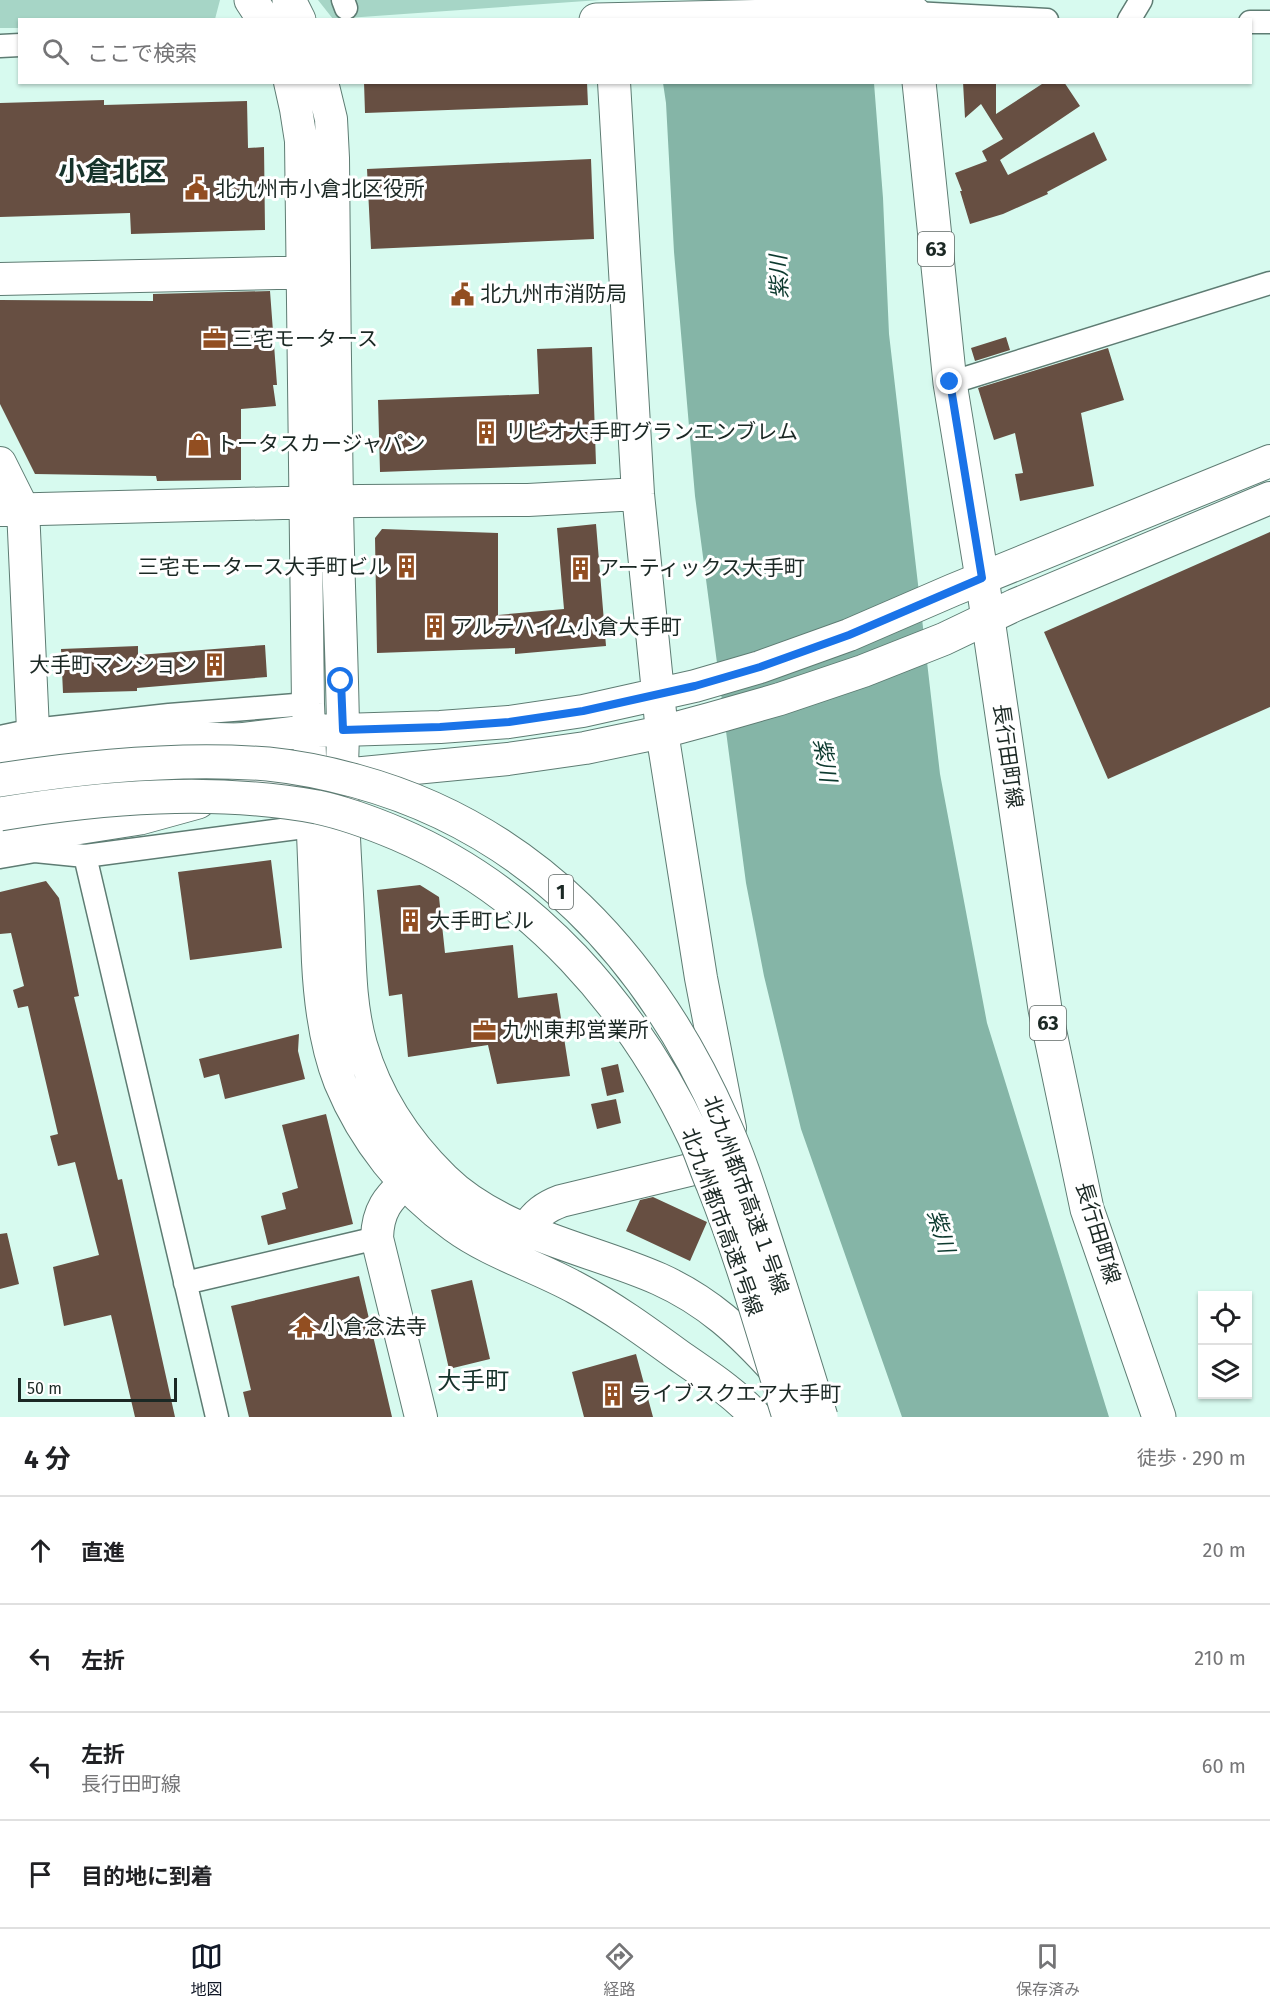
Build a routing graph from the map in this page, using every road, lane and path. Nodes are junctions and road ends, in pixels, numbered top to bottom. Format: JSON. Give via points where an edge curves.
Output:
{"nodes":[{"id":1,"x":252,"y":0,"type":"edge"},
{"id":2,"x":289,"y":0,"type":"edge"},
{"id":3,"x":1141,"y":0,"type":"edge"},
{"id":4,"x":913,"y":11,"type":"edge"},
{"id":5,"x":263,"y":18,"type":"edge"},
{"id":6,"x":298,"y":18,"type":"edge"},
{"id":7,"x":646,"y":18,"type":"edge"},
{"id":8,"x":1017,"y":18,"type":"edge"},
{"id":9,"x":1130,"y":18,"type":"edge"},
{"id":10,"x":1252,"y":22,"type":"edge"},
{"id":11,"x":1270,"y":22,"type":"edge"},
{"id":12,"x":18,"y":45,"type":"edge"},
{"id":13,"x":0,"y":46,"type":"edge"},
{"id":14,"x":291,"y":84,"type":"edge"},
{"id":15,"x":322,"y":84,"type":"edge"},
{"id":16,"x":614,"y":84,"type":"edge"},
{"id":17,"x":919,"y":84,"type":"edge"},
{"id":18,"x":319,"y":272,"type":"junction"},
{"id":19,"x":0,"y":279,"type":"edge"},
{"id":20,"x":1270,"y":283,"type":"edge"},
{"id":21,"x":950,"y":382,"type":"junction"},
{"id":22,"x":1270,"y":461,"type":"edge"},
{"id":23,"x":0,"y":464,"type":"edge"},
{"id":24,"x":638,"y":494,"type":"junction"},
{"id":25,"x":1270,"y":498,"type":"edge"},
{"id":26,"x":322,"y":502,"type":"junction"},
{"id":27,"x":12,"y":509,"type":"edge"},
{"id":28,"x":982,"y":578,"type":"junction"},
{"id":29,"x":988,"y":618,"type":"junction"},
{"id":30,"x":658,"y":693,"type":"junction"},
{"id":31,"x":308,"y":717,"type":"junction"},
{"id":32,"x":33,"y":730,"type":"junction"},
{"id":33,"x":343,"y":730,"type":"junction"},
{"id":34,"x":662,"y":732,"type":"junction"},
{"id":35,"x":0,"y":737,"type":"edge"},
{"id":36,"x":239,"y":740,"type":"junction"},
{"id":37,"x":0,"y":757,"type":"edge"},
{"id":38,"x":0,"y":770,"type":"edge"},
{"id":39,"x":342,"y":775,"type":"junction"},
{"id":40,"x":0,"y":780,"type":"edge"},
{"id":41,"x":310,"y":780,"type":"junction"},
{"id":42,"x":253,"y":787,"type":"junction"},
{"id":43,"x":0,"y":814,"type":"edge"},
{"id":44,"x":312,"y":826,"type":"junction"},
{"id":45,"x":0,"y":829,"type":"edge"},
{"id":46,"x":0,"y":840,"type":"edge"},
{"id":47,"x":86,"y":856,"type":"junction"},
{"id":48,"x":0,"y":857,"type":"edge"},
{"id":49,"x":426,"y":1160,"type":"junction"},
{"id":50,"x":404,"y":1184,"type":"junction"},
{"id":51,"x":526,"y":1229,"type":"junction"},
{"id":52,"x":377,"y":1238,"type":"junction"},
{"id":53,"x":185,"y":1283,"type":"junction"},
{"id":54,"x":671,"y":1349,"type":"junction"},
{"id":55,"x":217,"y":1417,"type":"edge"},
{"id":56,"x":421,"y":1417,"type":"edge"},
{"id":57,"x":731,"y":1417,"type":"edge"},
{"id":58,"x":756,"y":1417,"type":"edge"},
{"id":59,"x":789,"y":1417,"type":"edge"},
{"id":60,"x":811,"y":1417,"type":"edge"},
{"id":61,"x":821,"y":1417,"type":"edge"},
{"id":62,"x":1159,"y":1417,"type":"edge"}],
"edges":[{"from":1,"to":5,"type":"main road"},
{"from":2,"to":6,"type":"main road"},
{"from":3,"to":9,"type":"street"},
{"from":4,"to":7,"type":"main road"},
{"from":4,"to":8,"type":"street"},
{"from":10,"to":11,"type":"street"},
{"from":12,"to":13,"type":"street"},
{"from":14,"to":18,"type":"street"},
{"from":15,"to":18,"type":"street","via":[[331,119],[333,158]]},
{"from":16,"to":24,"type":"street"},
{"from":17,"to":21,"type":"main road","name":"長行田町線","number":"63"},
{"from":18,"to":19,"type":"street"},
{"from":18,"to":26,"type":"street"},
{"from":20,"to":21,"type":"street"},
{"from":21,"to":28,"type":"main road","name":"長行田町線","number":"63"},
{"from":22,"to":28,"type":"street"},
{"from":23,"to":27,"type":"street"},
{"from":24,"to":26,"type":"street","via":[[528,500]]},
{"from":24,"to":30,"type":"street"},
{"from":25,"to":29,"type":"street"},
{"from":26,"to":27,"type":"street"},
{"from":26,"to":31,"type":"street"},
{"from":26,"to":33,"type":"street"},
{"from":27,"to":32,"type":"street"},
{"from":28,"to":29,"type":"main road","name":"長行田町線","number":"63"},
{"from":28,"to":30,"type":"street","via":[[849,635],[760,667]]},
{"from":29,"to":34,"type":"street","via":[[842,678]]},
{"from":29,"to":62,"type":"main road","name":"長行田町線","number":"63","via":[[1045,1009],[1087,1209]]},
{"from":30,"to":33,"type":"street","via":[[583,711],[509,722]]},
{"from":30,"to":34,"type":"street"},
{"from":31,"to":32,"type":"street","via":[[169,715]]},
{"from":31,"to":33,"type":"street"},
{"from":31,"to":36,"type":"street"},
{"from":31,"to":41,"type":"street"},
{"from":32,"to":35,"type":"street"},
{"from":33,"to":39,"type":"street"},
{"from":34,"to":39,"type":"street","via":[[508,759]]},
{"from":34,"to":51,"type":"street","via":[[701,978],[730,1128],[728,1136],[723,1151],[710,1165],[561,1201],[537,1214]]},
{"from":36,"to":37,"type":"main road","via":[[145,738]]},
{"from":36,"to":38,"type":"street"},
{"from":39,"to":41,"type":"street"},
{"from":39,"to":49,"type":"street","via":[[352,1006],[375,1085],[393,1117]]},
{"from":40,"to":61,"type":"main road","name":"北九州都市高速１号線","number":"1","bridge":true,"via":[[83,769],[206,762],[270,764],[332,775],[392,791],[448,815],[505,847],[545,878],[590,917],[621,953],[690,1055],[724,1123],[752,1200]]},
{"from":41,"to":42,"type":"street"},
{"from":41,"to":44,"type":"street"},
{"from":42,"to":45,"type":"street"},
{"from":42,"to":46,"type":"main road","via":[[140,818]]},
{"from":43,"to":59,"type":"main road","name":"北九州都市高速1号線","number":"1","bridge":true,"via":[[130,799],[195,797],[258,799],[318,808],[362,820],[420,844],[515,903],[602,990],[661,1076],[689,1127],[723,1210]]},
{"from":44,"to":47,"type":"street"},
{"from":44,"to":50,"type":"street","via":[[320,1003],[329,1044],[339,1081],[356,1114]]},
{"from":47,"to":48,"type":"street","via":[[34,851]]},
{"from":47,"to":53,"type":"street"},
{"from":49,"to":50,"type":"street"},
{"from":49,"to":51,"type":"street","via":[[447,1182],[475,1202]]},
{"from":50,"to":52,"type":"street","via":[[382,1208]]},
{"from":50,"to":54,"type":"street","via":[[426,1205],[485,1245],[575,1287]]},
{"from":51,"to":60,"type":"street","via":[[658,1279],[716,1311],[753,1345]]},
{"from":52,"to":53,"type":"street"},
{"from":52,"to":56,"type":"street"},
{"from":53,"to":55,"type":"street"},
{"from":54,"to":57,"type":"street"},
{"from":54,"to":58,"type":"street","via":[[722,1385]]}]}
